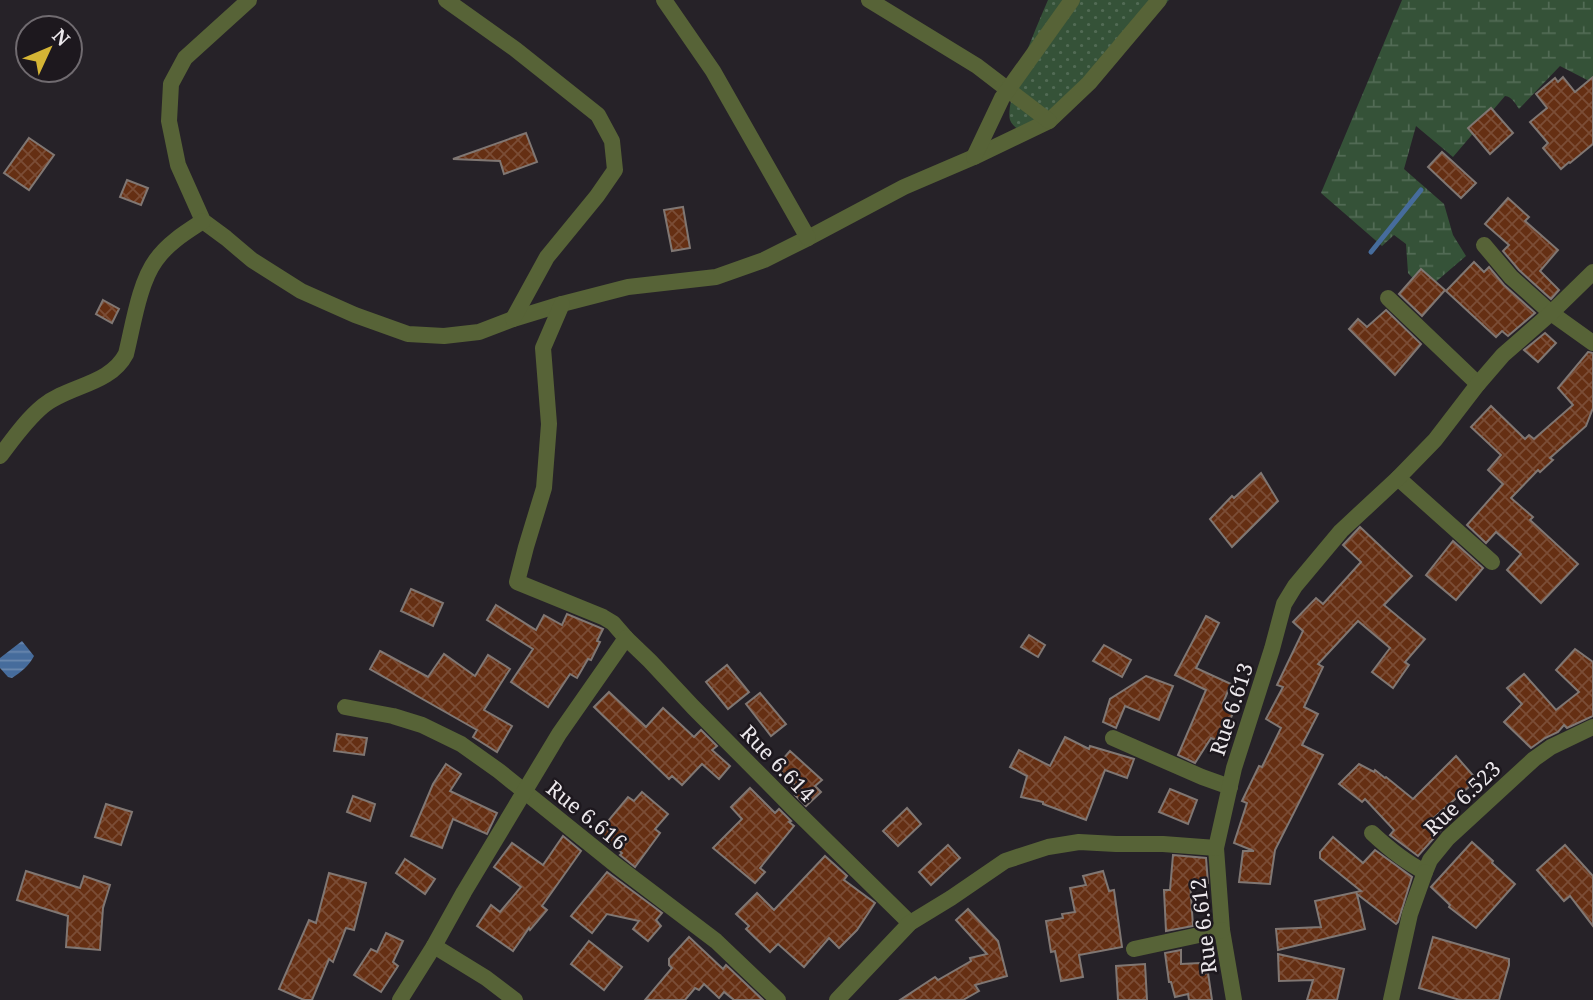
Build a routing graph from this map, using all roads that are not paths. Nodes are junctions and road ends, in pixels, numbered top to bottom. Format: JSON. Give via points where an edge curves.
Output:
{"nodes":[{"id":1,"x":248,"y":0,"type":"edge"},
{"id":2,"x":446,"y":0,"type":"edge"},
{"id":3,"x":664,"y":0,"type":"edge"},
{"id":4,"x":869,"y":0,"type":"edge"},
{"id":5,"x":1072,"y":0,"type":"edge"},
{"id":6,"x":1159,"y":0,"type":"edge"},
{"id":7,"x":1008,"y":90,"type":"junction"},
{"id":8,"x":1049,"y":121,"type":"junction"},
{"id":9,"x":974,"y":157,"type":"junction"},
{"id":10,"x":203,"y":221,"type":"junction"},
{"id":11,"x":808,"y":238,"type":"junction"},
{"id":12,"x":1484,"y":245,"type":"dead end"},
{"id":13,"x":1593,"y":272,"type":"edge"},
{"id":14,"x":1388,"y":298,"type":"dead end"},
{"id":15,"x":562,"y":304,"type":"junction"},
{"id":16,"x":1551,"y":313,"type":"junction"},
{"id":17,"x":513,"y":319,"type":"junction"},
{"id":18,"x":1593,"y":342,"type":"edge"},
{"id":19,"x":1478,"y":384,"type":"junction"},
{"id":20,"x":0,"y":456,"type":"edge"},
{"id":21,"x":1398,"y":478,"type":"junction"},
{"id":22,"x":1492,"y":562,"type":"dead end"},
{"id":23,"x":623,"y":642,"type":"junction"},
{"id":24,"x":345,"y":706,"type":"dead end"},
{"id":25,"x":1593,"y":727,"type":"edge"},
{"id":26,"x":1113,"y":738,"type":"dead end"},
{"id":27,"x":1230,"y":787,"type":"junction"},
{"id":28,"x":525,"y":792,"type":"junction"},
{"id":29,"x":1372,"y":833,"type":"dead end"},
{"id":30,"x":1216,"y":848,"type":"junction"},
{"id":31,"x":1425,"y":872,"type":"junction"},
{"id":32,"x":910,"y":923,"type":"junction"},
{"id":33,"x":1222,"y":930,"type":"junction"},
{"id":34,"x":434,"y":946,"type":"junction"},
{"id":35,"x":1134,"y":948,"type":"dead end"},
{"id":36,"x":400,"y":1000,"type":"edge"},
{"id":37,"x":515,"y":1000,"type":"edge"},
{"id":38,"x":778,"y":1000,"type":"edge"},
{"id":39,"x":836,"y":1000,"type":"edge"},
{"id":40,"x":1234,"y":1000,"type":"edge"},
{"id":41,"x":1391,"y":1000,"type":"edge"}],
"edges":[{"from":1,"to":10,"type":"street","via":[[185,58],[171,84],[169,121],[178,165]]},
{"from":2,"to":17,"type":"street","via":[[597,114],[612,141],[615,170],[547,257]]},
{"from":3,"to":11,"type":"street","via":[[713,71]]},
{"from":4,"to":7,"type":"street"},
{"from":5,"to":7,"type":"street"},
{"from":6,"to":8,"type":"street","via":[[1089,83]]},
{"from":7,"to":8,"type":"street"},
{"from":7,"to":9,"type":"street"},
{"from":8,"to":9,"type":"street"},
{"from":9,"to":11,"type":"street","via":[[904,187]]},
{"from":10,"to":17,"type":"street","via":[[252,261],[301,291],[408,334],[444,337],[479,332]]},
{"from":10,"to":20,"type":"street","via":[[172,244],[146,277],[122,363],[101,379],[43,406]]},
{"from":11,"to":15,"type":"street","via":[[716,277],[628,287]]},
{"from":12,"to":16,"type":"street"},
{"from":13,"to":16,"type":"street","name":"Rue 6.613"},
{"from":14,"to":19,"type":"street"},
{"from":15,"to":17,"type":"street"},
{"from":15,"to":23,"type":"street","name":"Rue 6.614","via":[[543,348],[549,424],[544,488],[517,582],[603,617],[613,623]]},
{"from":16,"to":18,"type":"street"},
{"from":16,"to":19,"type":"street","name":"Rue 6.613"},
{"from":19,"to":21,"type":"street","name":"Rue 6.613","via":[[1435,440]]},
{"from":21,"to":22,"type":"street"},
{"from":21,"to":27,"type":"street","name":"Rue 6.613","via":[[1341,531],[1284,604]]},
{"from":23,"to":28,"type":"street"},
{"from":23,"to":32,"type":"street","name":"Rue 6.614","via":[[650,660]]},
{"from":24,"to":28,"type":"street","name":"Rue 6.616","via":[[422,724],[461,744]]},
{"from":25,"to":31,"type":"street","name":"Rue 6.523","via":[[1534,759],[1448,838]]},
{"from":26,"to":27,"type":"street"},
{"from":27,"to":30,"type":"street","name":"Rue 6.613"},
{"from":28,"to":34,"type":"street"},
{"from":28,"to":38,"type":"street","name":"Rue 6.616","via":[[716,941]]},
{"from":29,"to":31,"type":"street"},
{"from":30,"to":32,"type":"street","via":[[1079,842],[1048,847],[1005,861]]},
{"from":30,"to":33,"type":"street","name":"Rue 6.612"},
{"from":31,"to":41,"type":"street","name":"Rue 6.523","via":[[1410,914]]},
{"from":32,"to":39,"type":"street"},
{"from":33,"to":35,"type":"street"},
{"from":33,"to":40,"type":"street","name":"Rue 6.612"},
{"from":34,"to":36,"type":"street"},
{"from":34,"to":37,"type":"street"}]}
